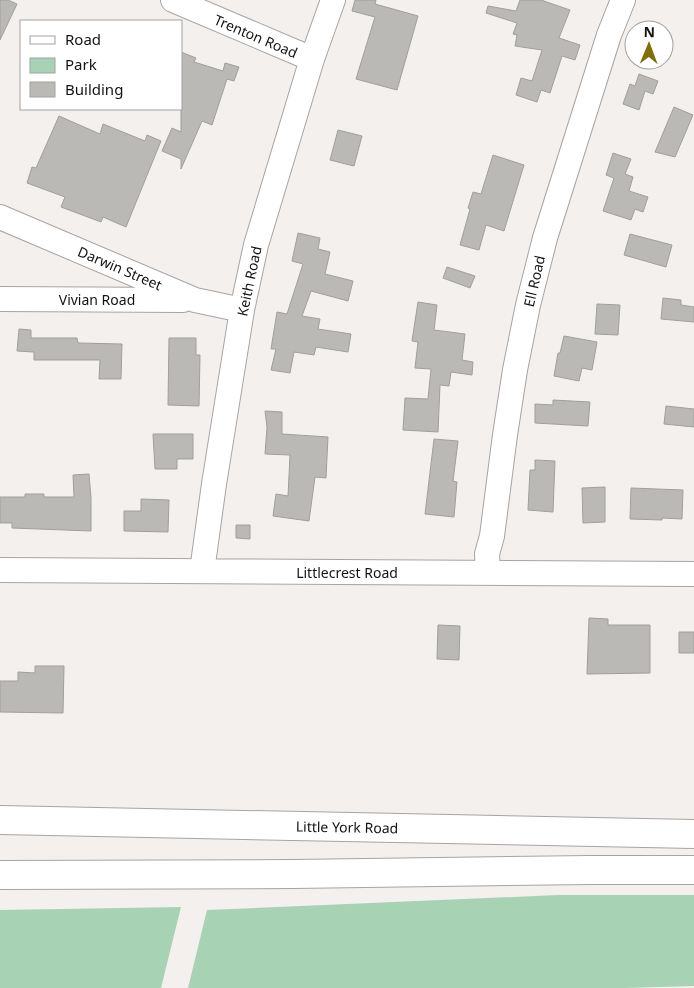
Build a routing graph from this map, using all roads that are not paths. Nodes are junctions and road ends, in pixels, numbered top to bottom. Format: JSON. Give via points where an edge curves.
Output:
{"nodes":[{"id":1,"x":173,"y":0,"type":"edge"},
{"id":2,"x":333,"y":0,"type":"edge"},
{"id":3,"x":623,"y":0,"type":"edge"},
{"id":4,"x":312,"y":59,"type":"junction"},
{"id":5,"x":0,"y":217,"type":"edge"},
{"id":6,"x":0,"y":298,"type":"edge"},
{"id":7,"x":195,"y":300,"type":"junction"},
{"id":8,"x":242,"y":310,"type":"junction"},
{"id":9,"x":0,"y":570,"type":"edge"},
{"id":10,"x":202,"y":571,"type":"junction"},
{"id":11,"x":488,"y":572,"type":"junction"},
{"id":12,"x":694,"y":574,"type":"edge"},
{"id":13,"x":0,"y":820,"type":"edge"},
{"id":14,"x":694,"y":834,"type":"edge"},
{"id":15,"x":694,"y":870,"type":"edge"},
{"id":16,"x":0,"y":875,"type":"edge"}],
"edges":[{"from":1,"to":4,"type":"street","name":"Trenton Road"},
{"from":2,"to":4,"type":"street","name":"Keith Road"},
{"from":3,"to":11,"type":"street","name":"Ell Road","via":[[545,238],[528,305],[506,426],[487,554]]},
{"from":4,"to":8,"type":"street","name":"Keith Road","via":[[256,245]]},
{"from":5,"to":7,"type":"street","name":"Darwin Street"},
{"from":6,"to":7,"type":"street","name":"Vivian Road"},
{"from":7,"to":8,"type":"street","name":"Darwin Street"},
{"from":8,"to":10,"type":"street","name":"Keith Road"},
{"from":9,"to":10,"type":"street","name":"Littlecrest Road"},
{"from":10,"to":11,"type":"street","name":"Littlecrest Road"},
{"from":11,"to":12,"type":"street","name":"Littlecrest Road"},
{"from":13,"to":14,"type":"main road","name":"Little York Road"},
{"from":15,"to":16,"type":"main road"}]}
